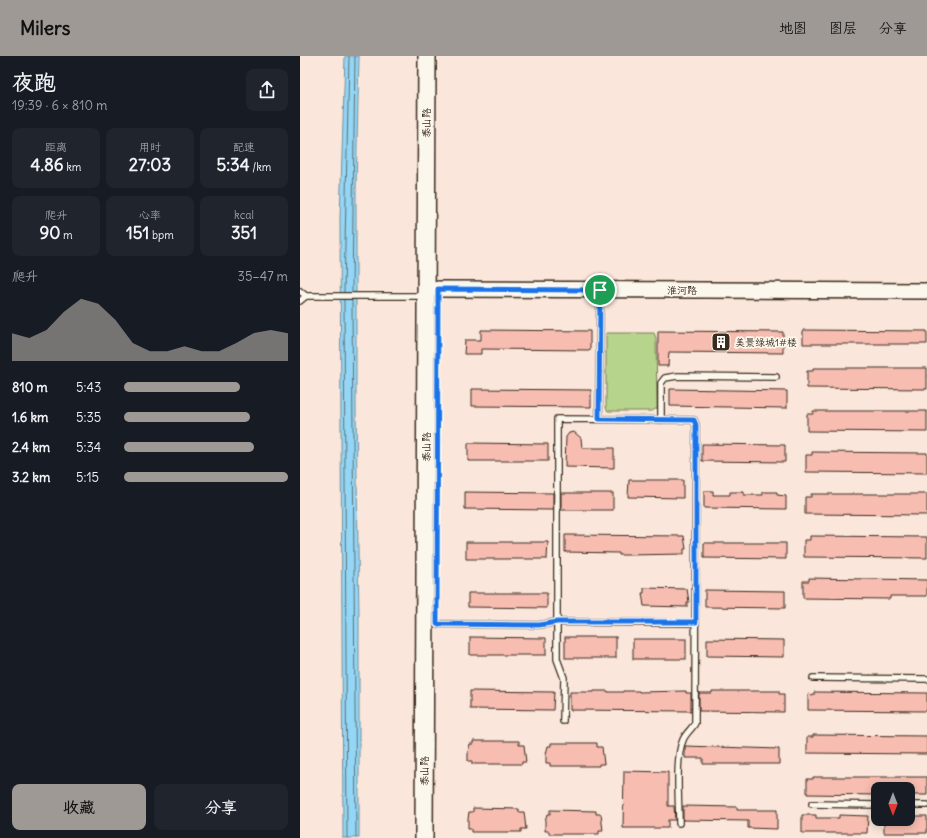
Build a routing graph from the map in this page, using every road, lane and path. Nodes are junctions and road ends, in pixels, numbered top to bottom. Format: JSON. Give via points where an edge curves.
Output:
{"nodes":[{"id":1,"x":427,"y":56,"type":"edge"},
{"id":2,"x":438,"y":56,"type":"edge"},
{"id":3,"x":600,"y":290,"type":"junction"},
{"id":4,"x":300,"y":291,"type":"edge"},
{"id":5,"x":927,"y":291,"type":"edge"},
{"id":6,"x":432,"y":292,"type":"junction"},
{"id":7,"x":306,"y":296,"type":"junction"},
{"id":8,"x":300,"y":301,"type":"edge"},
{"id":9,"x":776,"y":377,"type":"dead end"},
{"id":10,"x":599,"y":419,"type":"junction"},
{"id":11,"x":661,"y":420,"type":"junction"},
{"id":12,"x":557,"y":622,"type":"junction"},
{"id":13,"x":696,"y":622,"type":"junction"},
{"id":14,"x":437,"y":624,"type":"junction"},
{"id":15,"x":813,"y":678,"type":"dead end"},
{"id":16,"x":927,"y":679,"type":"edge"},
{"id":17,"x":563,"y":722,"type":"dead end"},
{"id":18,"x":812,"y":804,"type":"dead end"},
{"id":19,"x":871,"y":805,"type":"edge"},
{"id":20,"x":915,"y":805,"type":"edge"},
{"id":21,"x":927,"y":805,"type":"edge"},
{"id":22,"x":679,"y":823,"type":"dead end"},
{"id":23,"x":424,"y":838,"type":"edge"},
{"id":24,"x":436,"y":838,"type":"edge"}],
"edges":[{"from":1,"to":6,"type":"main road","name":"泰山路"},
{"from":2,"to":6,"type":"main road","name":"泰山路"},
{"from":3,"to":5,"type":"street","name":"淮河路"},
{"from":3,"to":6,"type":"street","name":"淮河路"},
{"from":3,"to":10,"type":"lane"},
{"from":4,"to":7,"type":"lane"},
{"from":6,"to":7,"type":"lane"},
{"from":6,"to":14,"type":"main road","name":"泰山路"},
{"from":6,"to":23,"type":"main road","name":"泰山路"},
{"from":7,"to":8,"type":"lane"},
{"from":9,"to":11,"type":"lane","via":[[665,378],[661,383]]},
{"from":10,"to":11,"type":"lane"},
{"from":10,"to":12,"type":"lane","via":[[558,419]]},
{"from":11,"to":13,"type":"lane","via":[[694,420],[696,425]]},
{"from":12,"to":13,"type":"lane"},
{"from":12,"to":14,"type":"lane","via":[[539,625]]},
{"from":12,"to":17,"type":"lane","via":[[557,659],[564,678]]},
{"from":13,"to":22,"type":"lane","via":[[696,723],[683,739],[679,752]]},
{"from":14,"to":24,"type":"main road","name":"泰山路"},
{"from":15,"to":16,"type":"lane"},
{"from":18,"to":19,"type":"lane"},
{"from":20,"to":21,"type":"lane"}]}
